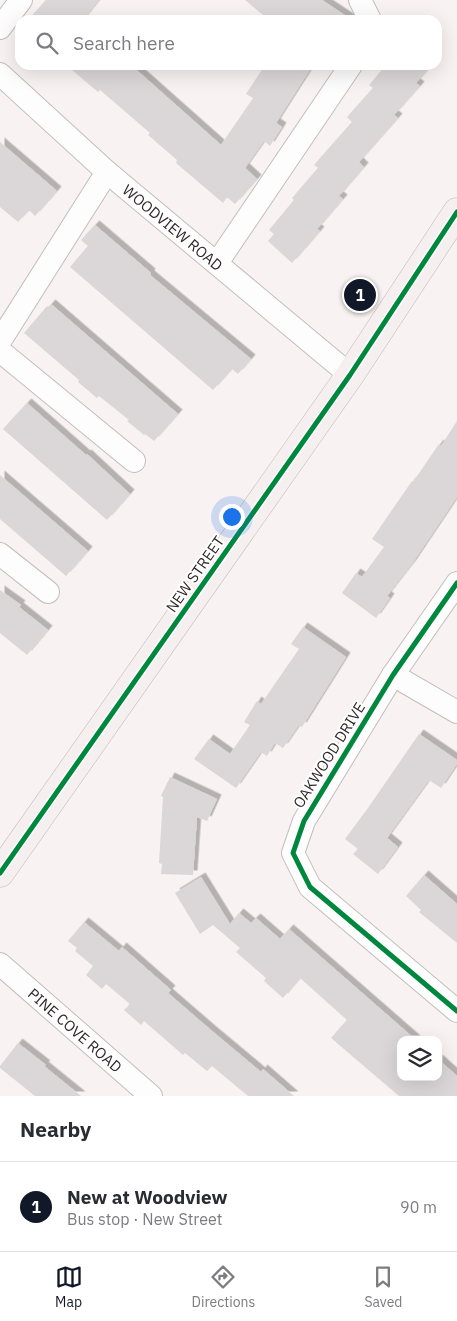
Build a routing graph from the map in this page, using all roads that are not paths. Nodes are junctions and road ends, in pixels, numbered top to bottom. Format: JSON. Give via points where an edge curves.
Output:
{"nodes":[{"id":1,"x":21,"y":0,"type":"edge"},
{"id":2,"x":0,"y":28,"type":"edge"},
{"id":3,"x":347,"y":70,"type":"edge"},
{"id":4,"x":0,"y":74,"type":"edge"},
{"id":5,"x":107,"y":172,"type":"junction"},
{"id":6,"x":453,"y":227,"type":"edge"},
{"id":7,"x":217,"y":262,"type":"junction"},
{"id":8,"x":0,"y":341,"type":"edge"},
{"id":9,"x":0,"y":351,"type":"edge"},
{"id":10,"x":350,"y":375,"type":"junction"},
{"id":11,"x":134,"y":461,"type":"dead end"},
{"id":12,"x":0,"y":554,"type":"edge"},
{"id":13,"x":457,"y":583,"type":"edge"},
{"id":14,"x":48,"y":592,"type":"dead end"},
{"id":15,"x":393,"y":675,"type":"junction"},
{"id":16,"x":457,"y":712,"type":"edge"},
{"id":17,"x":0,"y":873,"type":"edge"},
{"id":18,"x":0,"y":964,"type":"edge"},
{"id":19,"x":457,"y":1011,"type":"edge"},
{"id":20,"x":151,"y":1096,"type":"edge"}],
"edges":[{"from":1,"to":2,"type":"street"},
{"from":3,"to":7,"type":"street"},
{"from":4,"to":5,"type":"street","name":"WOODVIEW ROAD"},
{"from":5,"to":7,"type":"street","name":"WOODVIEW ROAD"},
{"from":5,"to":8,"type":"street"},
{"from":6,"to":10,"type":"main road","name":"NEW STREET"},
{"from":7,"to":10,"type":"street","name":"WOODVIEW ROAD"},
{"from":9,"to":11,"type":"street"},
{"from":10,"to":17,"type":"main road","name":"NEW STREET"},
{"from":12,"to":14,"type":"street"},
{"from":13,"to":15,"type":"street","name":"OAKWOOD DRIVE"},
{"from":15,"to":16,"type":"street"},
{"from":15,"to":19,"type":"street","name":"OAKWOOD DRIVE","via":[[304,820],[294,854],[310,887]]},
{"from":18,"to":20,"type":"street","name":"PINE COVE ROAD"}]}
